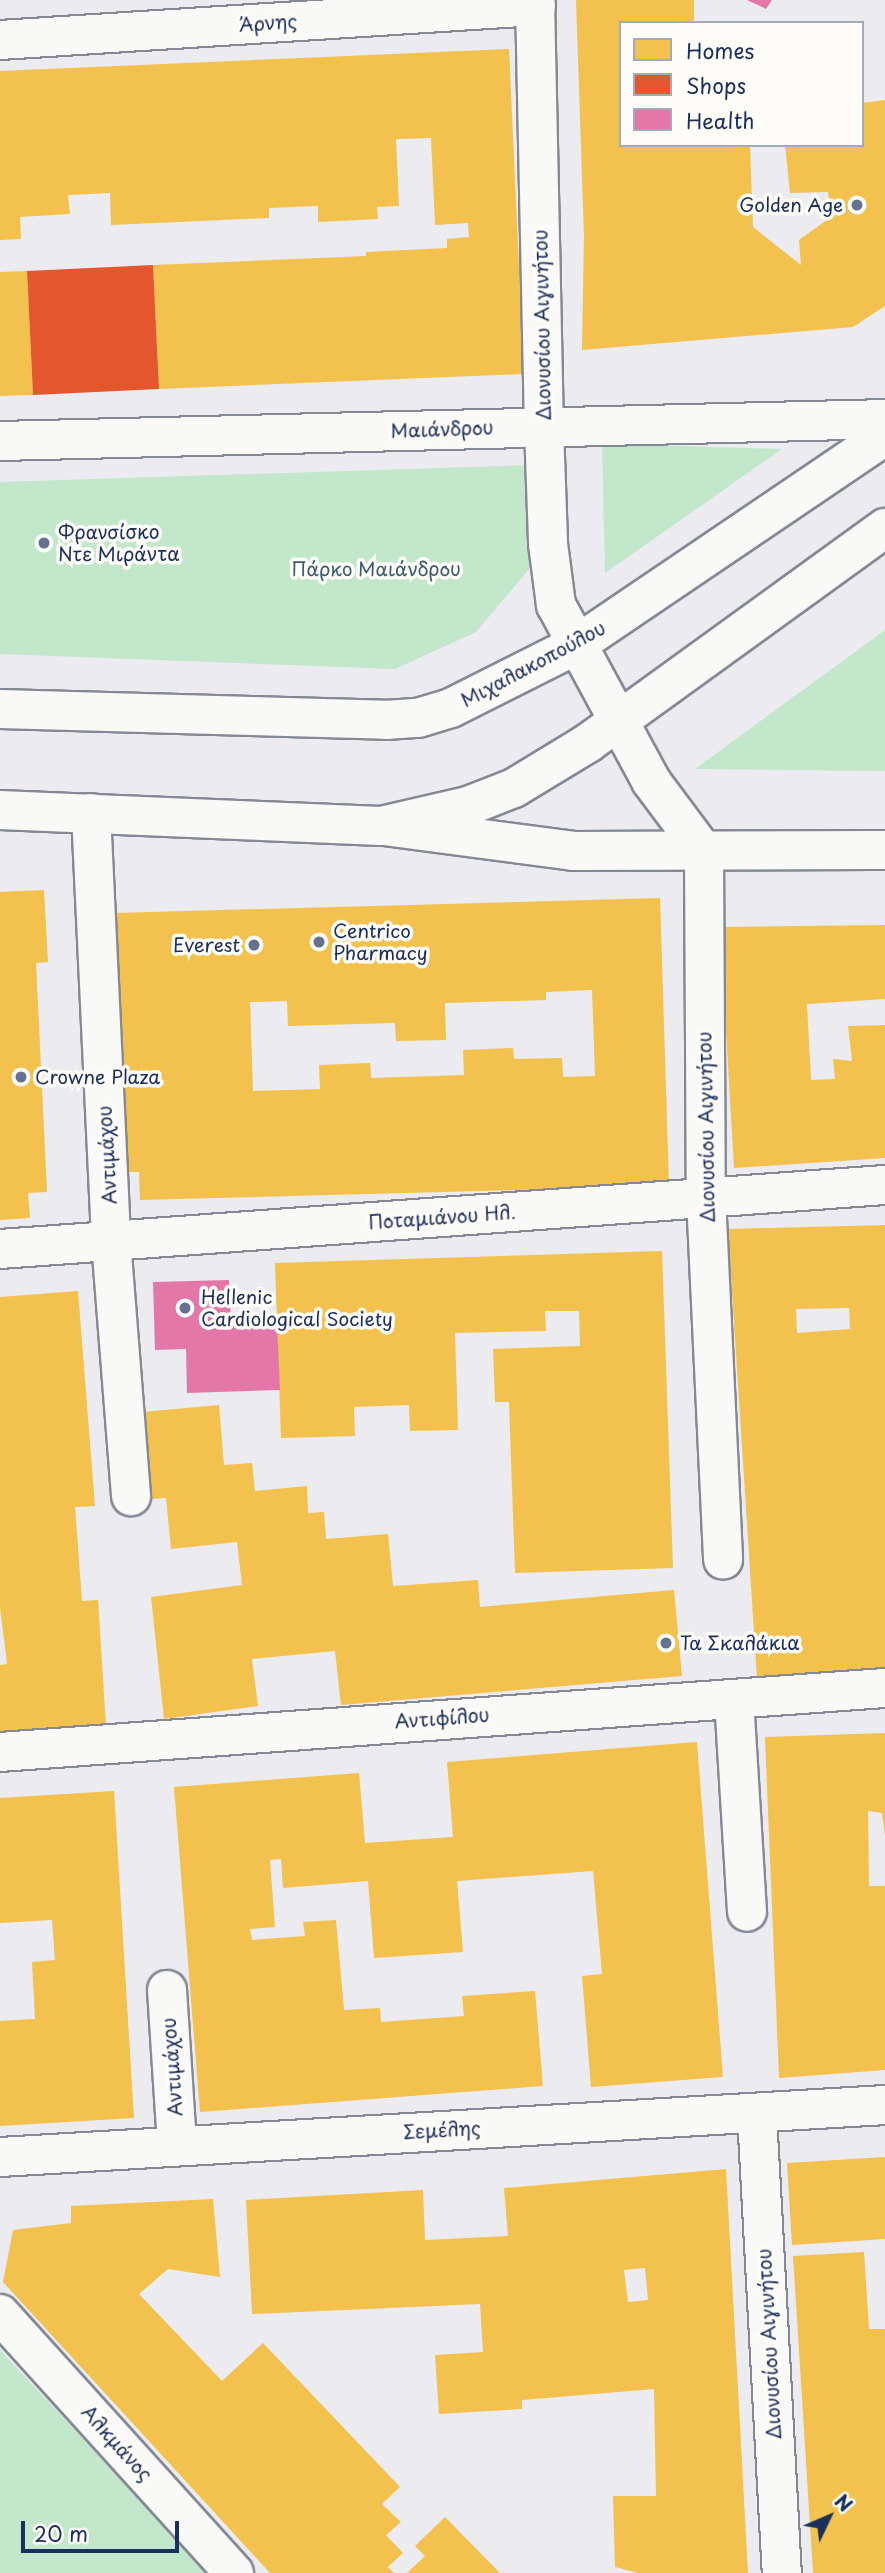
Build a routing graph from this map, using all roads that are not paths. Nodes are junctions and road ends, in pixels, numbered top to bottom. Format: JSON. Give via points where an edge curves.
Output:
{"nodes":[{"id":1,"x":536,"y":3,"type":"edge"},
{"id":2,"x":0,"y":40,"type":"edge"},
{"id":3,"x":885,"y":419,"type":"edge"},
{"id":4,"x":544,"y":426,"type":"junction"},
{"id":5,"x":885,"y":436,"type":"edge"},
{"id":6,"x":0,"y":441,"type":"edge"},
{"id":7,"x":885,"y":528,"type":"edge"},
{"id":8,"x":576,"y":645,"type":"junction"},
{"id":9,"x":0,"y":709,"type":"edge"},
{"id":10,"x":618,"y":719,"type":"junction"},
{"id":11,"x":0,"y":810,"type":"edge"},
{"id":12,"x":91,"y":813,"type":"junction"},
{"id":13,"x":382,"y":826,"type":"junction"},
{"id":14,"x":885,"y":850,"type":"edge"},
{"id":15,"x":704,"y":852,"type":"junction"},
{"id":16,"x":885,"y":1185,"type":"edge"},
{"id":17,"x":706,"y":1197,"type":"junction"},
{"id":18,"x":111,"y":1241,"type":"junction"},
{"id":19,"x":0,"y":1249,"type":"edge"},
{"id":20,"x":131,"y":1496,"type":"dead end"},
{"id":21,"x":723,"y":1560,"type":"dead end"},
{"id":22,"x":885,"y":1688,"type":"edge"},
{"id":23,"x":734,"y":1699,"type":"junction"},
{"id":24,"x":0,"y":1752,"type":"edge"},
{"id":25,"x":747,"y":1912,"type":"dead end"},
{"id":26,"x":167,"y":1990,"type":"dead end"},
{"id":27,"x":885,"y":2105,"type":"edge"},
{"id":28,"x":757,"y":2115,"type":"junction"},
{"id":29,"x":177,"y":2143,"type":"junction"},
{"id":30,"x":0,"y":2157,"type":"edge"},
{"id":31,"x":0,"y":2314,"type":"edge"},
{"id":32,"x":234,"y":2573,"type":"edge"},
{"id":33,"x":782,"y":2573,"type":"edge"}],
"edges":[{"from":1,"to":2,"type":"street","name":"Άρνης"},
{"from":1,"to":4,"type":"street","name":"Διονυσίου Αιγινήτου"},
{"from":3,"to":4,"type":"street","name":"Μαιάνδρου"},
{"from":4,"to":6,"type":"street","name":"Μαιάνδρου"},
{"from":4,"to":8,"type":"street","name":"Διονυσίου Αιγινήτου","via":[[548,544],[556,605]]},
{"from":5,"to":8,"type":"street","name":"Μιχαλακοπούλου"},
{"from":7,"to":10,"type":"street"},
{"from":8,"to":9,"type":"street","name":"Μιχαλακοπούλου","via":[[463,703],[418,718]]},
{"from":8,"to":10,"type":"street","name":"Διονυσίου Αιγινήτου"},
{"from":10,"to":13,"type":"street","via":[[514,788],[468,806]]},
{"from":10,"to":15,"type":"street","via":[[652,780]]},
{"from":11,"to":12,"type":"street"},
{"from":12,"to":13,"type":"street"},
{"from":12,"to":18,"type":"street","name":"Αντιμάχου"},
{"from":13,"to":15,"type":"street","via":[[573,851]]},
{"from":14,"to":15,"type":"street"},
{"from":15,"to":17,"type":"street","name":"Διονυσίου Αιγινήτου"},
{"from":16,"to":17,"type":"street","name":"Ποταμιάνου Ηλ."},
{"from":17,"to":18,"type":"street","name":"Ποταμιάνου Ηλ."},
{"from":17,"to":21,"type":"street","name":"Διονυσίου Αιγινήτου"},
{"from":18,"to":19,"type":"street","name":"Ποταμιάνου Ηλ."},
{"from":18,"to":20,"type":"street","name":"Αντιμάχου"},
{"from":22,"to":23,"type":"street","name":"Αντιφίλου"},
{"from":23,"to":24,"type":"street","name":"Αντιφίλου"},
{"from":23,"to":25,"type":"street"},
{"from":26,"to":29,"type":"street","name":"Αντιμάχου"},
{"from":27,"to":28,"type":"street","name":"Σεμέλης"},
{"from":28,"to":29,"type":"street","name":"Σεμέλης"},
{"from":28,"to":33,"type":"street","name":"Διονυσίου Αιγινήτου"},
{"from":29,"to":30,"type":"street","name":"Σεμέλης"},
{"from":31,"to":32,"type":"street","name":"Αλκμάνος"}]}
